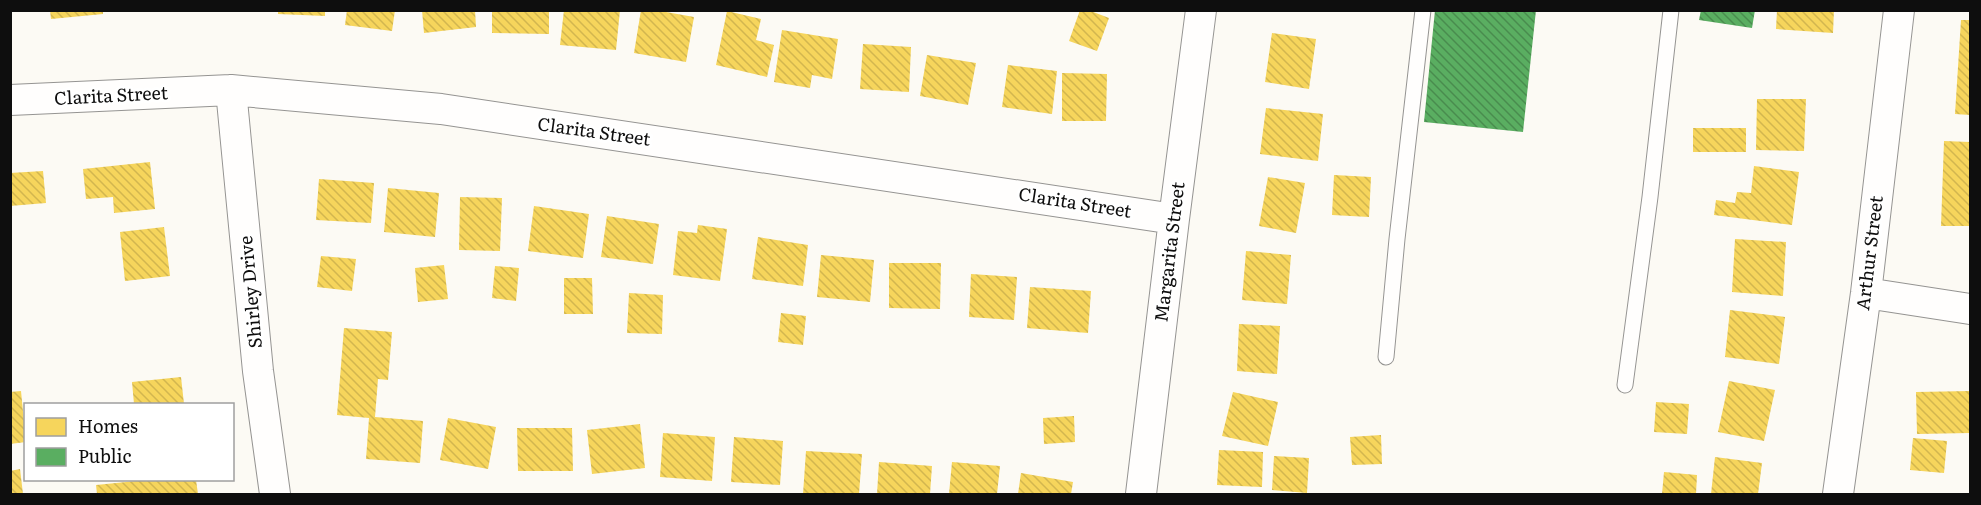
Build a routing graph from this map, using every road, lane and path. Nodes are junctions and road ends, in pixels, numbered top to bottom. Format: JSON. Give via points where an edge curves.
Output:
{"nodes":[{"id":1,"x":1201,"y":10,"type":"edge"},
{"id":2,"x":1423,"y":10,"type":"edge"},
{"id":3,"x":1671,"y":10,"type":"edge"},
{"id":4,"x":1899,"y":10,"type":"edge"},
{"id":5,"x":231,"y":90,"type":"junction"},
{"id":6,"x":10,"y":100,"type":"edge"},
{"id":7,"x":1174,"y":219,"type":"junction"},
{"id":8,"x":1866,"y":293,"type":"junction"},
{"id":9,"x":1971,"y":309,"type":"edge"},
{"id":10,"x":1386,"y":357,"type":"dead end"},
{"id":11,"x":1624,"y":385,"type":"dead end"},
{"id":12,"x":275,"y":495,"type":"edge"},
{"id":13,"x":1142,"y":495,"type":"edge"},
{"id":14,"x":1838,"y":495,"type":"edge"}],
"edges":[{"from":1,"to":7,"type":"street","name":"Margarita Street"},
{"from":2,"to":10,"type":"lane"},
{"from":3,"to":11,"type":"lane"},
{"from":4,"to":8,"type":"street","name":"Arthur Street"},
{"from":5,"to":6,"type":"street","name":"Clarita Street"},
{"from":5,"to":7,"type":"street","name":"Clarita Street","via":[[441,109]]},
{"from":5,"to":12,"type":"street","name":"Shirley Drive","via":[[258,370]]},
{"from":7,"to":13,"type":"street","name":"Margarita Street"},
{"from":8,"to":9,"type":"street"},
{"from":8,"to":14,"type":"street","name":"Arthur Street"}]}
